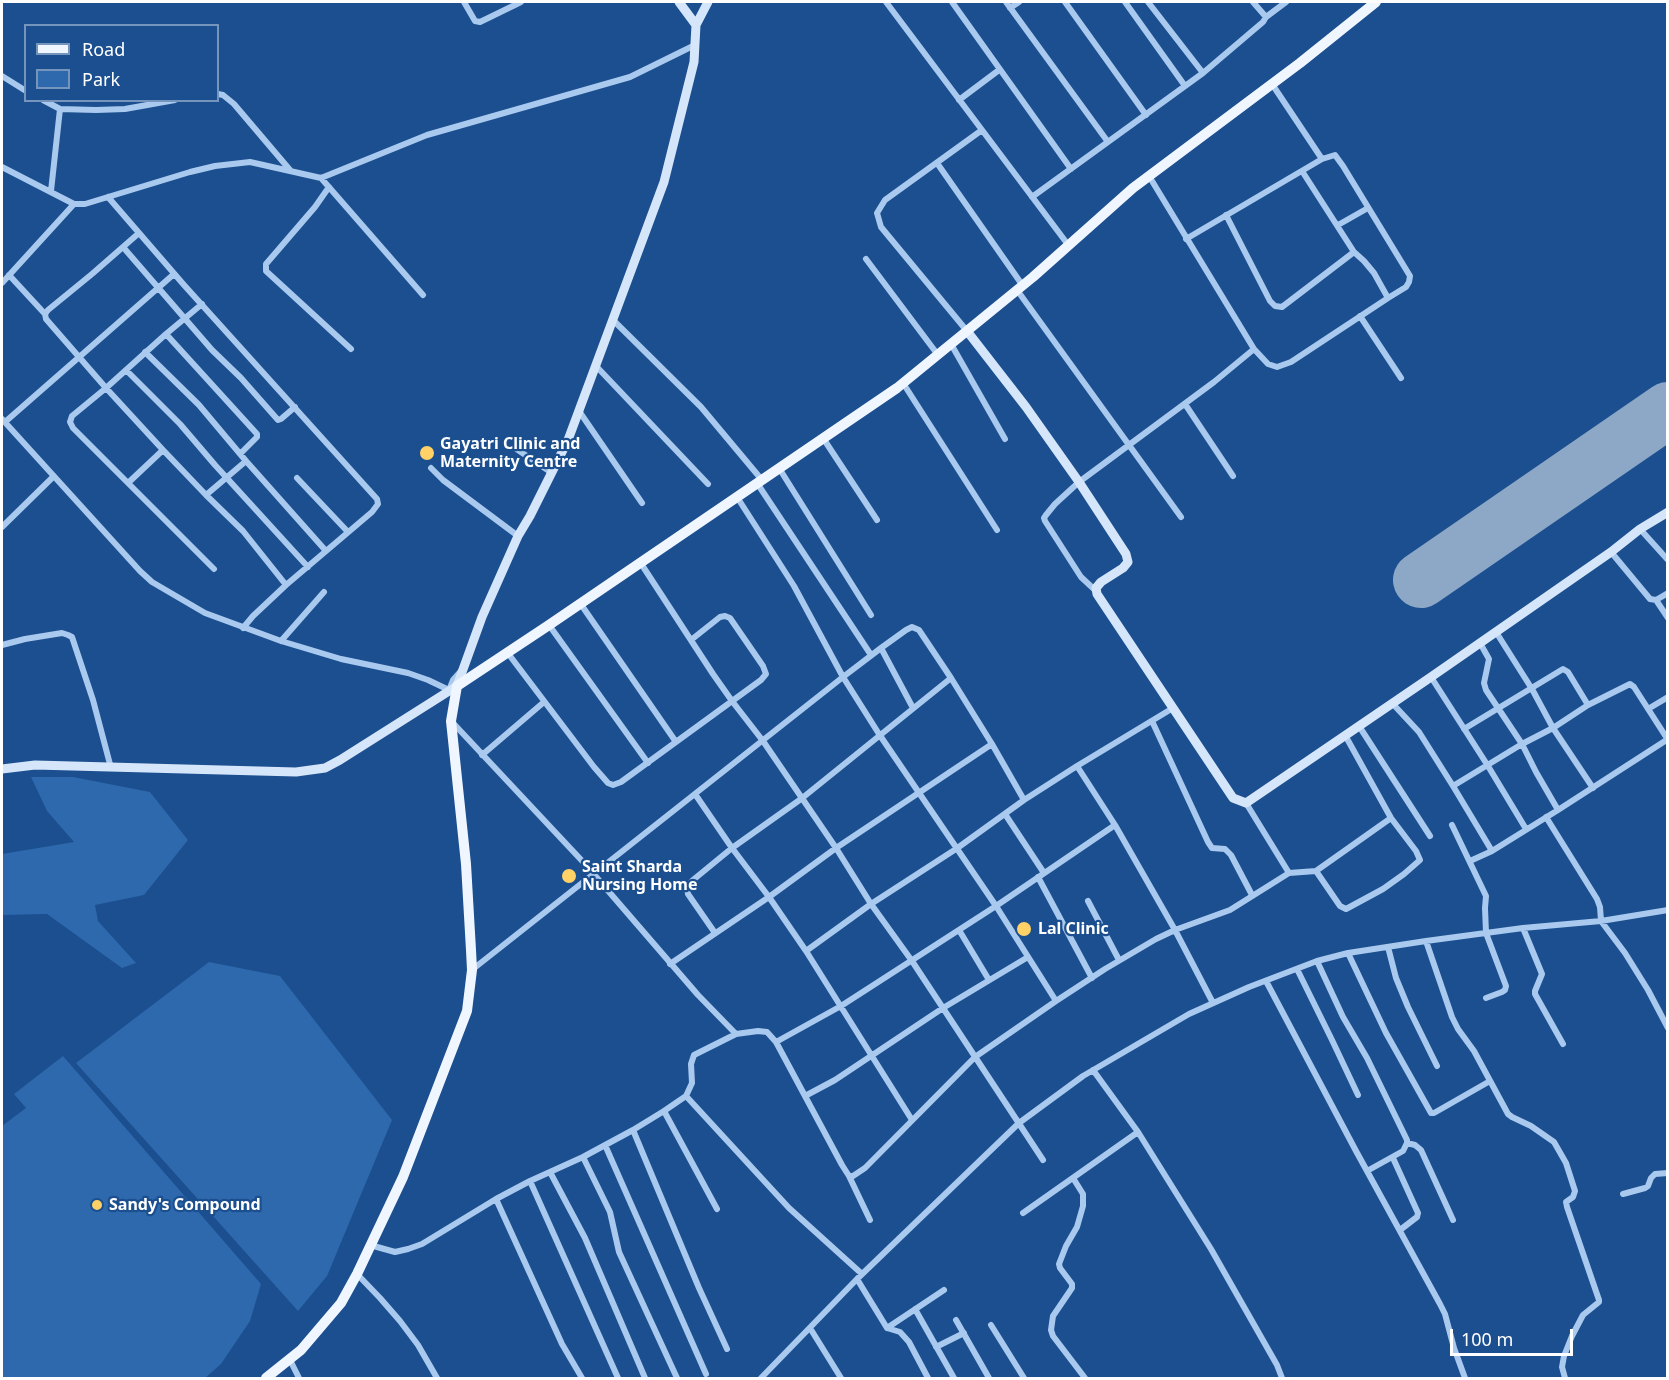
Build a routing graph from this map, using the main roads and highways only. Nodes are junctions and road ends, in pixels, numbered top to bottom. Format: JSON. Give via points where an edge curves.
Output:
{"nodes":[{"id":1,"x":1376,"y":2,"type":"edge"},
{"id":2,"x":267,"y":1378,"type":"edge"}],
"edges":[{"from":1,"to":2,"type":"main road","via":[[1133,188],[1020,288],[903,383],[453,688],[451,721],[467,874],[472,970],[467,1011],[404,1177],[357,1274],[341,1303],[301,1350]]}]}
